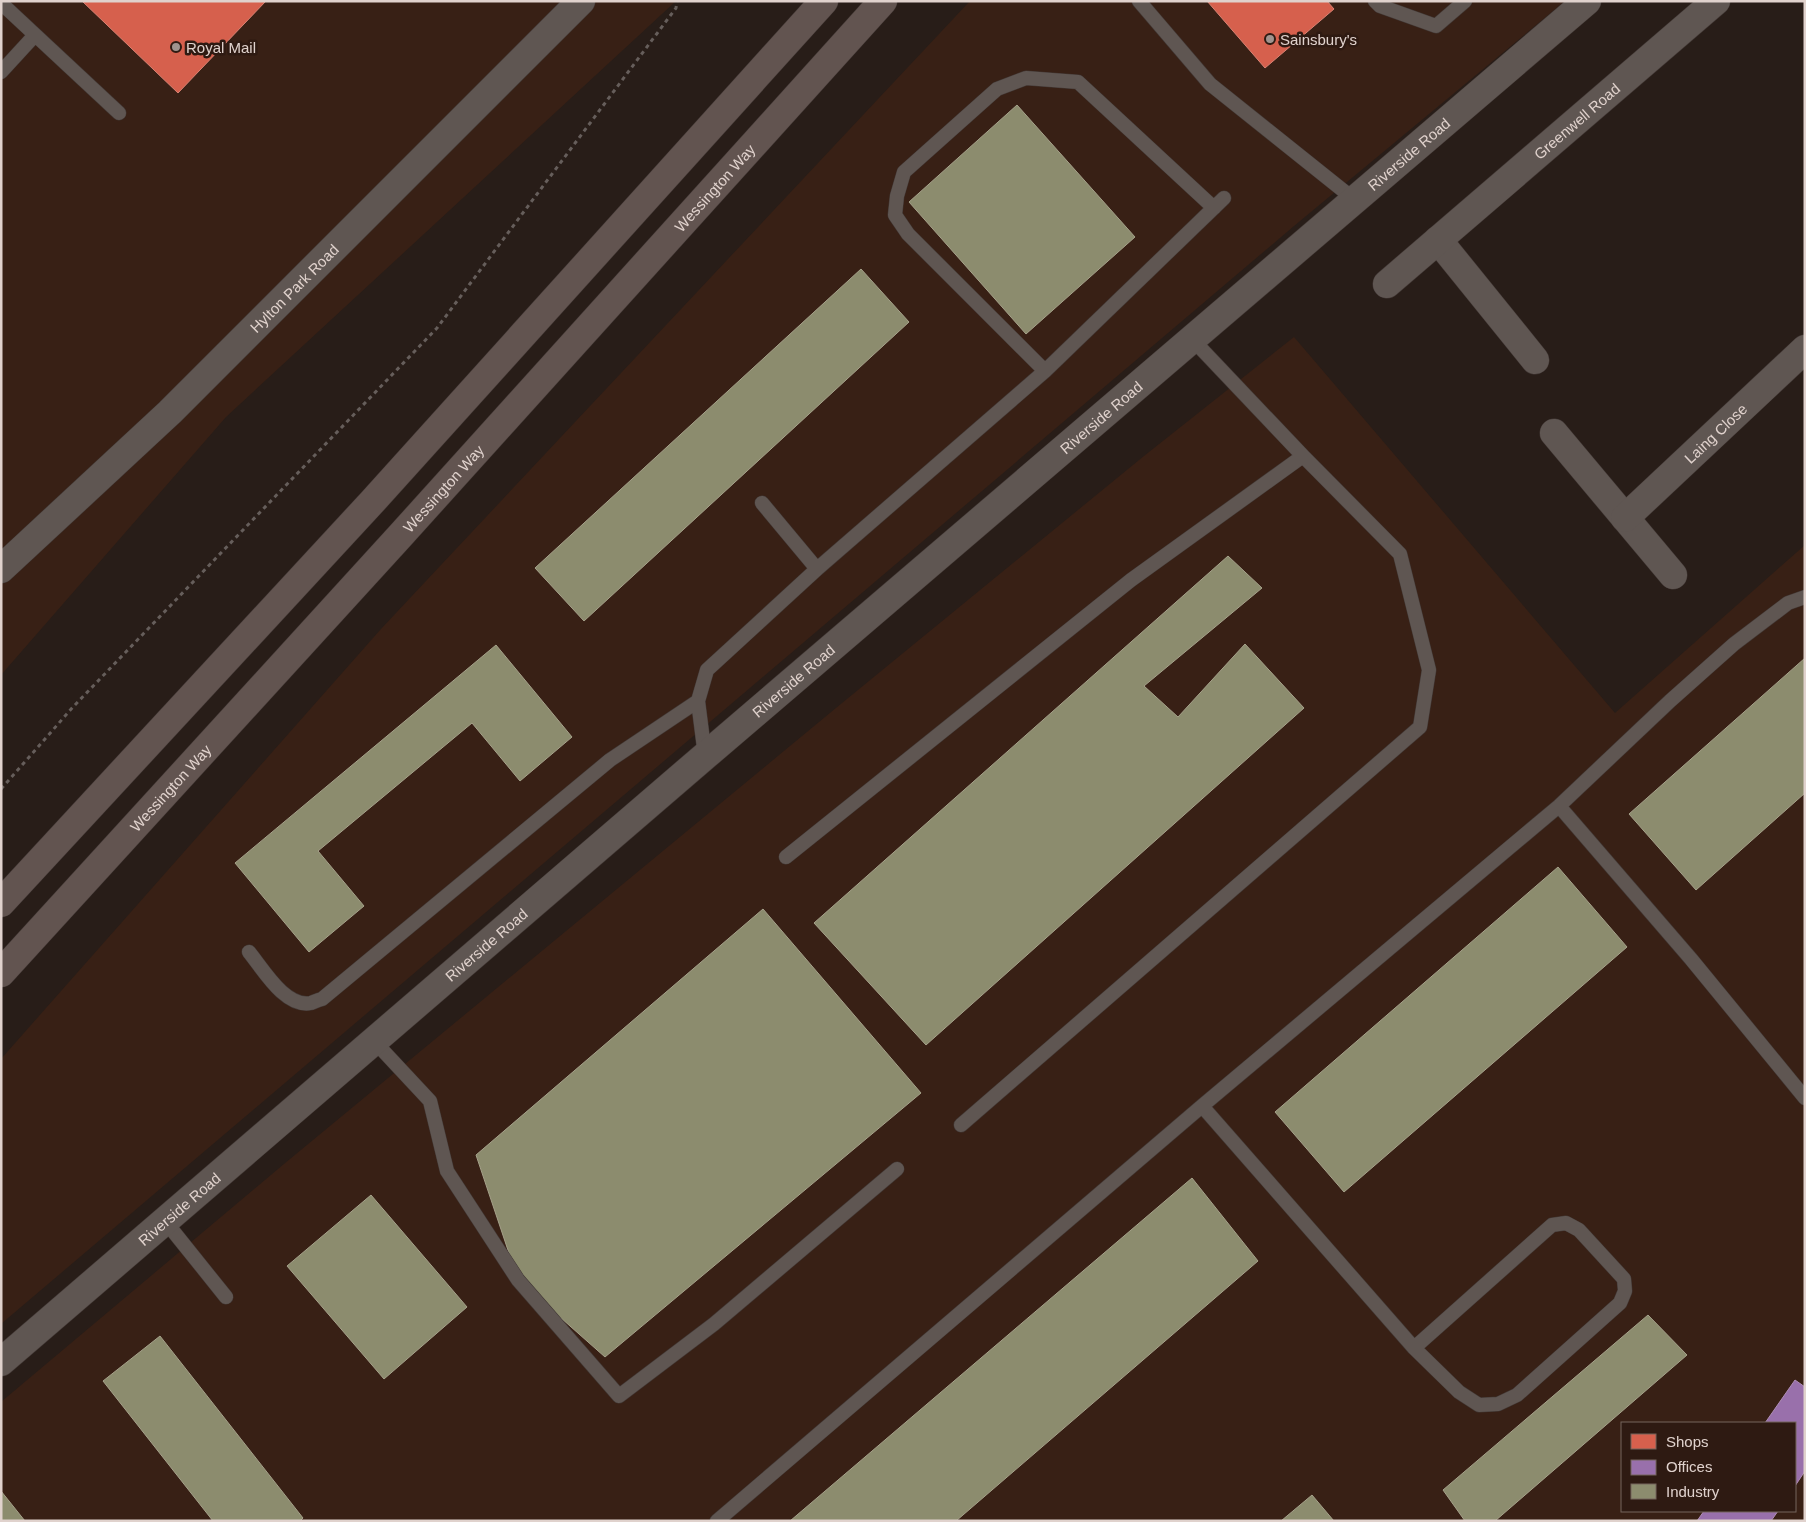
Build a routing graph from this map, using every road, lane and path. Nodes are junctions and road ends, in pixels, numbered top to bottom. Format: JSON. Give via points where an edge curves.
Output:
{"nodes":[{"id":1,"x":581,"y":1,"type":"edge"},
{"id":2,"x":677,"y":1,"type":"edge"},
{"id":3,"x":824,"y":1,"type":"edge"},
{"id":4,"x":883,"y":1,"type":"edge"},
{"id":5,"x":1140,"y":1,"type":"edge"},
{"id":6,"x":1375,"y":1,"type":"edge"},
{"id":7,"x":1465,"y":1,"type":"edge"},
{"id":8,"x":1587,"y":1,"type":"edge"},
{"id":9,"x":1716,"y":1,"type":"edge"},
{"id":10,"x":1,"y":3,"type":"edge"},
{"id":11,"x":35,"y":35,"type":"junction"},
{"id":12,"x":1,"y":72,"type":"edge"},
{"id":13,"x":118,"y":112,"type":"dead end"},
{"id":14,"x":1224,"y":198,"type":"dead end"},
{"id":15,"x":1355,"y":200,"type":"junction"},
{"id":16,"x":1214,"y":208,"type":"junction"},
{"id":17,"x":1438,"y":240,"type":"junction"},
{"id":18,"x":1387,"y":284,"type":"dead end"},
{"id":19,"x":1192,"y":339,"type":"junction"},
{"id":20,"x":1805,"y":349,"type":"edge"},
{"id":21,"x":1536,"y":360,"type":"dead end"},
{"id":22,"x":1045,"y":372,"type":"junction"},
{"id":23,"x":1554,"y":433,"type":"dead end"},
{"id":24,"x":1303,"y":456,"type":"junction"},
{"id":25,"x":762,"y":503,"type":"dead end"},
{"id":26,"x":1625,"y":518,"type":"junction"},
{"id":27,"x":1,"y":569,"type":"edge"},
{"id":28,"x":817,"y":569,"type":"junction"},
{"id":29,"x":1673,"y":575,"type":"dead end"},
{"id":30,"x":1805,"y":597,"type":"edge"},
{"id":31,"x":698,"y":702,"type":"junction"},
{"id":32,"x":705,"y":756,"type":"junction"},
{"id":33,"x":1,"y":789,"type":"edge"},
{"id":34,"x":1559,"y":806,"type":"junction"},
{"id":35,"x":786,"y":857,"type":"dead end"},
{"id":36,"x":1,"y":903,"type":"edge"},
{"id":37,"x":249,"y":952,"type":"dead end"},
{"id":38,"x":1,"y":973,"type":"edge"},
{"id":39,"x":374,"y":1041,"type":"junction"},
{"id":40,"x":1805,"y":1098,"type":"edge"},
{"id":41,"x":1202,"y":1106,"type":"junction"},
{"id":42,"x":961,"y":1124,"type":"dead end"},
{"id":43,"x":897,"y":1169,"type":"dead end"},
{"id":44,"x":165,"y":1221,"type":"junction"},
{"id":45,"x":226,"y":1297,"type":"dead end"},
{"id":46,"x":1414,"y":1348,"type":"junction"},
{"id":47,"x":1,"y":1362,"type":"edge"},
{"id":48,"x":717,"y":1521,"type":"edge"}],
"edges":[{"from":1,"to":27,"type":"street","name":"Hylton Park Road","via":[[170,412]]},
{"from":2,"to":33,"type":"path","via":[[676,8],[437,328],[73,707]]},
{"from":3,"to":36,"type":"main road","via":[[372,502]]},
{"from":4,"to":38,"type":"main road","name":"Wessington Way"},
{"from":5,"to":15,"type":"lane","via":[[1210,84]]},
{"from":6,"to":7,"type":"lane","via":[[1380,6],[1436,26]]},
{"from":8,"to":15,"type":"street","name":"Riverside Road"},
{"from":9,"to":17,"type":"street","name":"Greenwell Road"},
{"from":10,"to":11,"type":"lane"},
{"from":11,"to":12,"type":"lane"},
{"from":11,"to":13,"type":"lane"},
{"from":14,"to":16,"type":"lane"},
{"from":15,"to":19,"type":"street","name":"Riverside Road"},
{"from":16,"to":22,"type":"lane"},
{"from":16,"to":22,"type":"lane","via":[[1078,82],[1026,78],[997,89],[904,172],[895,215],[908,234]]},
{"from":17,"to":18,"type":"street","name":"Greenwell Road"},
{"from":17,"to":21,"type":"street"},
{"from":19,"to":24,"type":"lane"},
{"from":19,"to":32,"type":"street","name":"Riverside Road"},
{"from":20,"to":26,"type":"street","name":"Laing Close"},
{"from":22,"to":28,"type":"lane"},
{"from":23,"to":26,"type":"street"},
{"from":24,"to":35,"type":"lane","via":[[1131,580]]},
{"from":24,"to":42,"type":"lane","via":[[1400,554],[1429,670],[1420,727]]},
{"from":25,"to":28,"type":"lane"},
{"from":26,"to":29,"type":"street"},
{"from":28,"to":31,"type":"lane","via":[[707,670]]},
{"from":30,"to":34,"type":"lane","via":[[1788,603],[1734,644]]},
{"from":31,"to":32,"type":"lane"},
{"from":31,"to":37,"type":"lane","via":[[610,760],[322,999],[309,1004],[292,1000],[281,992]]},
{"from":32,"to":39,"type":"street","name":"Riverside Road"},
{"from":34,"to":40,"type":"lane"},
{"from":34,"to":41,"type":"lane"},
{"from":39,"to":43,"type":"lane","via":[[430,1101],[447,1171],[518,1280],[619,1396],[714,1324]]},
{"from":39,"to":44,"type":"street","name":"Riverside Road"},
{"from":41,"to":46,"type":"lane"},
{"from":41,"to":48,"type":"lane"},
{"from":44,"to":45,"type":"lane"},
{"from":44,"to":47,"type":"street","name":"Riverside Road"},
{"from":46,"to":46,"type":"lane","via":[[1459,1392],[1479,1404],[1498,1404],[1517,1394],[1620,1303],[1625,1291],[1624,1279],[1578,1230],[1566,1223],[1552,1226]]}]}
